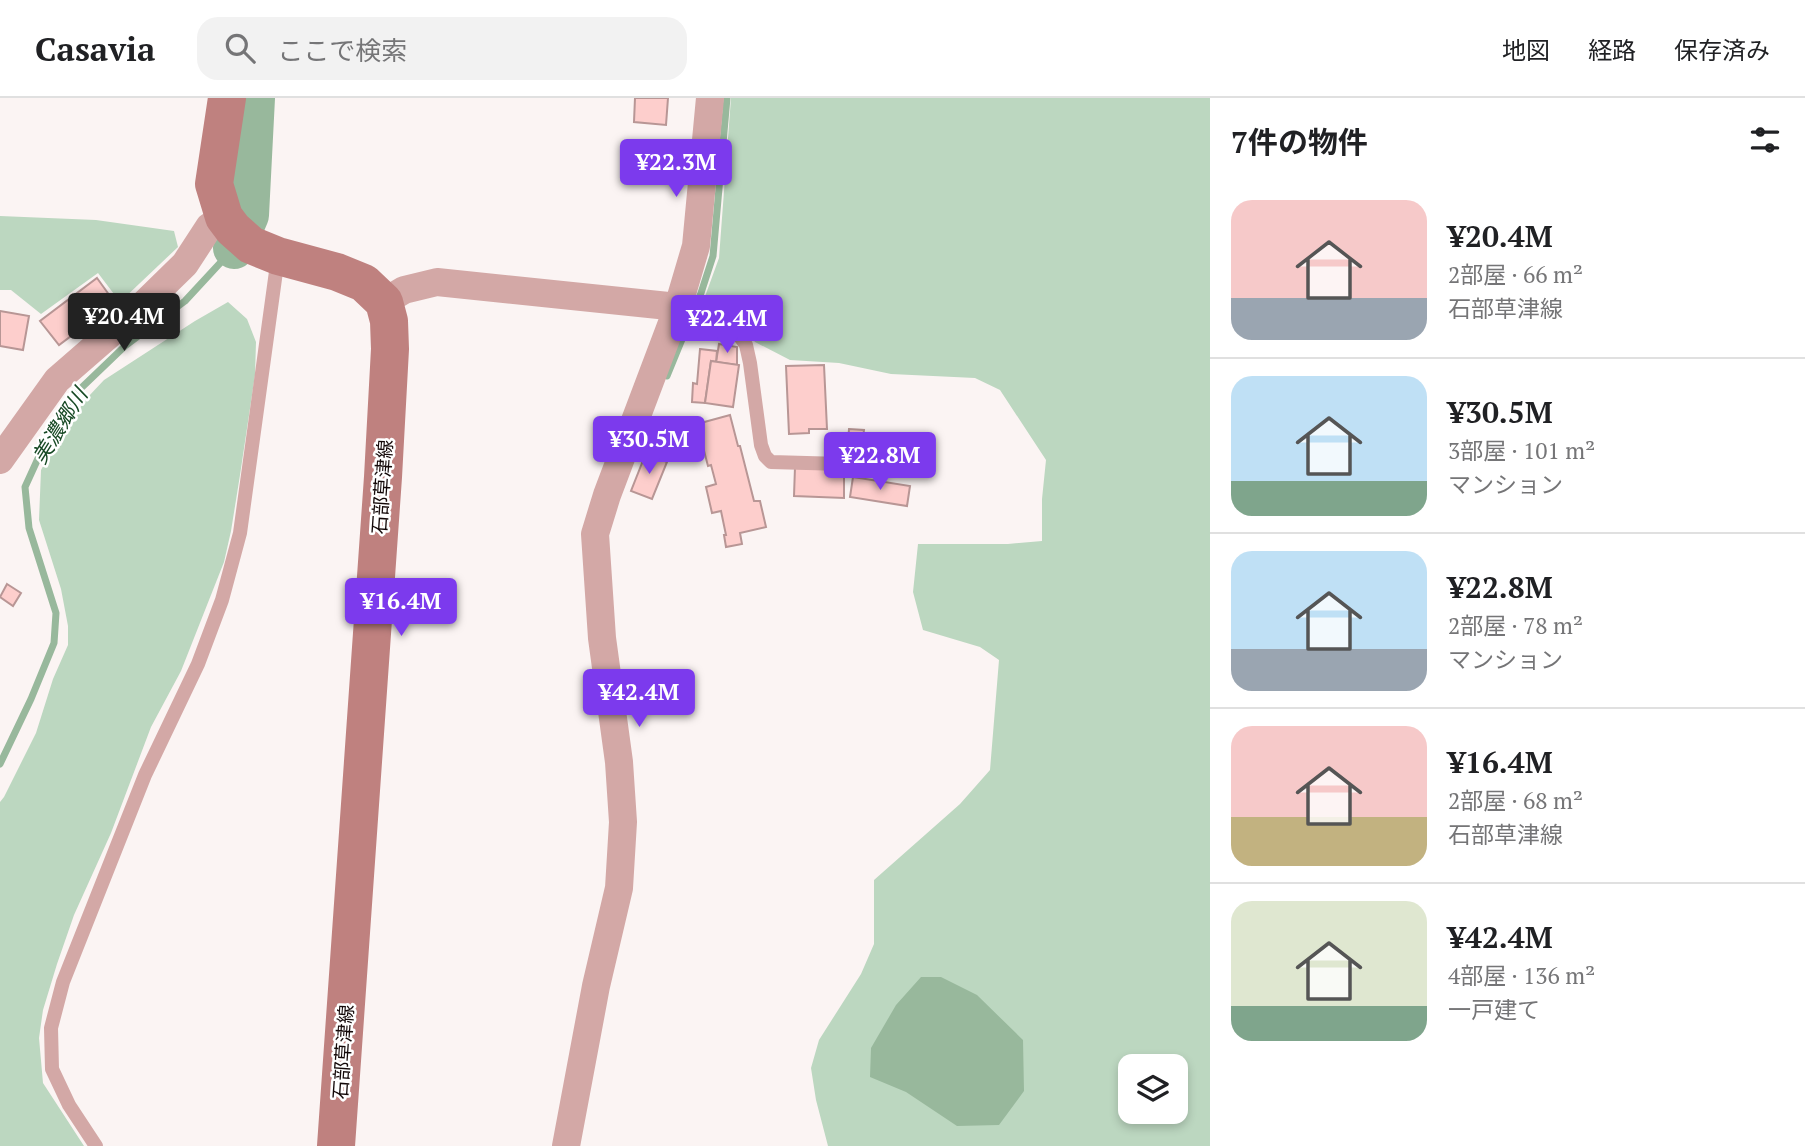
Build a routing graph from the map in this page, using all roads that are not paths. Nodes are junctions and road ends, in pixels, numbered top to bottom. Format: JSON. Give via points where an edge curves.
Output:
{"nodes":[{"id":1,"x":227,"y":98,"type":"edge"},
{"id":2,"x":710,"y":98,"type":"edge"},
{"id":3,"x":225,"y":219,"type":"junction"},
{"id":4,"x":268,"y":252,"type":"junction"},
{"id":5,"x":384,"y":302,"type":"junction"},
{"id":6,"x":687,"y":311,"type":"junction"},
{"id":7,"x":0,"y":460,"type":"edge"},
{"id":8,"x":842,"y":464,"type":"dead end"},
{"id":9,"x":96,"y":1146,"type":"edge"},
{"id":10,"x":336,"y":1146,"type":"edge"},
{"id":11,"x":566,"y":1146,"type":"edge"}],
"edges":[{"from":1,"to":3,"type":"main road","via":[[214,184]]},
{"from":2,"to":6,"type":"street"},
{"from":3,"to":4,"type":"main road","via":[[251,246]]},
{"from":3,"to":7,"type":"street","via":[[209,227],[185,264],[141,307],[57,380]]},
{"from":4,"to":5,"type":"main road","via":[[337,272],[364,284]]},
{"from":4,"to":9,"type":"lane","via":[[240,533],[222,600],[198,664],[145,775],[63,982],[51,1028],[52,1069]]},
{"from":5,"to":6,"type":"street","via":[[404,290],[437,282]]},
{"from":5,"to":10,"type":"main road","name":"石部草津線","via":[[390,330],[388,387]]},
{"from":6,"to":8,"type":"lane","via":[[738,334],[746,345],[761,445],[771,462]]},
{"from":6,"to":11,"type":"street","via":[[607,495],[596,534],[602,638],[623,822],[619,888]]}]}
